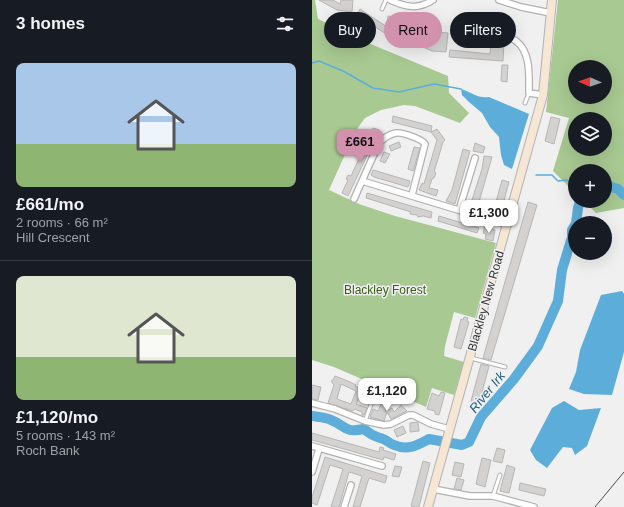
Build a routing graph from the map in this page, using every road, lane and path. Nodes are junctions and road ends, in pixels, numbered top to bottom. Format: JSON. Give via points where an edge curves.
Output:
{"nodes":[{"id":1,"x":386,"y":0,"type":"edge"},
{"id":2,"x":390,"y":0,"type":"edge"},
{"id":3,"x":433,"y":0,"type":"edge"},
{"id":4,"x":499,"y":0,"type":"edge"},
{"id":5,"x":552,"y":0,"type":"edge"},
{"id":6,"x":382,"y":9,"type":"dead end"},
{"id":7,"x":551,"y":13,"type":"junction"},
{"id":8,"x":516,"y":41,"type":"edge"},
{"id":9,"x":529,"y":93,"type":"junction"},
{"id":10,"x":543,"y":95,"type":"junction"},
{"id":11,"x":525,"y":103,"type":"dead end"},
{"id":12,"x":475,"y":158,"type":"dead end"},
{"id":13,"x":362,"y":181,"type":"junction"},
{"id":14,"x":412,"y":195,"type":"junction"},
{"id":15,"x":354,"y":199,"type":"dead end"},
{"id":16,"x":459,"y":210,"type":"junction"},
{"id":17,"x":508,"y":225,"type":"junction"},
{"id":18,"x":469,"y":357,"type":"junction"},
{"id":19,"x":505,"y":367,"type":"dead end"},
{"id":20,"x":373,"y":399,"type":"dead end"},
{"id":21,"x":312,"y":403,"type":"edge"},
{"id":22,"x":365,"y":421,"type":"junction"},
{"id":23,"x":448,"y":433,"type":"junction"},
{"id":24,"x":312,"y":446,"type":"edge"},
{"id":25,"x":319,"y":449,"type":"junction"},
{"id":26,"x":382,"y":466,"type":"dead end"},
{"id":27,"x":312,"y":472,"type":"edge"},
{"id":28,"x":500,"y":474,"type":"dead end"},
{"id":29,"x":351,"y":485,"type":"dead end"},
{"id":30,"x":433,"y":489,"type":"junction"},
{"id":31,"x":493,"y":496,"type":"junction"},
{"id":32,"x":344,"y":507,"type":"edge"},
{"id":33,"x":428,"y":507,"type":"edge"},
{"id":34,"x":534,"y":507,"type":"edge"}],
"edges":[{"from":1,"to":6,"type":"lane"},
{"from":2,"to":3,"type":"street","via":[[403,6],[415,7]]},
{"from":4,"to":7,"type":"street"},
{"from":5,"to":7,"type":"street","name":"Blackley New Road"},
{"from":7,"to":10,"type":"street","name":"Blackley New Road"},
{"from":8,"to":9,"type":"street","via":[[526,55]]},
{"from":9,"to":10,"type":"street"},
{"from":9,"to":11,"type":"lane"},
{"from":10,"to":17,"type":"street","name":"Blackley New Road"},
{"from":12,"to":16,"type":"street"},
{"from":13,"to":14,"type":"street"},
{"from":13,"to":14,"type":"street","via":[[381,140],[397,133],[419,139],[424,142],[425,147]]},
{"from":13,"to":15,"type":"street"},
{"from":14,"to":16,"type":"street"},
{"from":16,"to":17,"type":"street"},
{"from":17,"to":18,"type":"street","name":"Blackley New Road"},
{"from":18,"to":19,"type":"lane"},
{"from":18,"to":23,"type":"street","name":"Blackley New Road"},
{"from":20,"to":22,"type":"lane"},
{"from":21,"to":22,"type":"street"},
{"from":22,"to":23,"type":"street","via":[[384,425],[413,415]]},
{"from":23,"to":30,"type":"street","name":"Blackley New Road"},
{"from":24,"to":25,"type":"street"},
{"from":25,"to":26,"type":"street"},
{"from":25,"to":27,"type":"street"},
{"from":28,"to":31,"type":"lane"},
{"from":29,"to":32,"type":"street"},
{"from":30,"to":31,"type":"street","via":[[470,496]]},
{"from":30,"to":33,"type":"street","name":"Blackley New Road"},
{"from":31,"to":34,"type":"street"}]}
